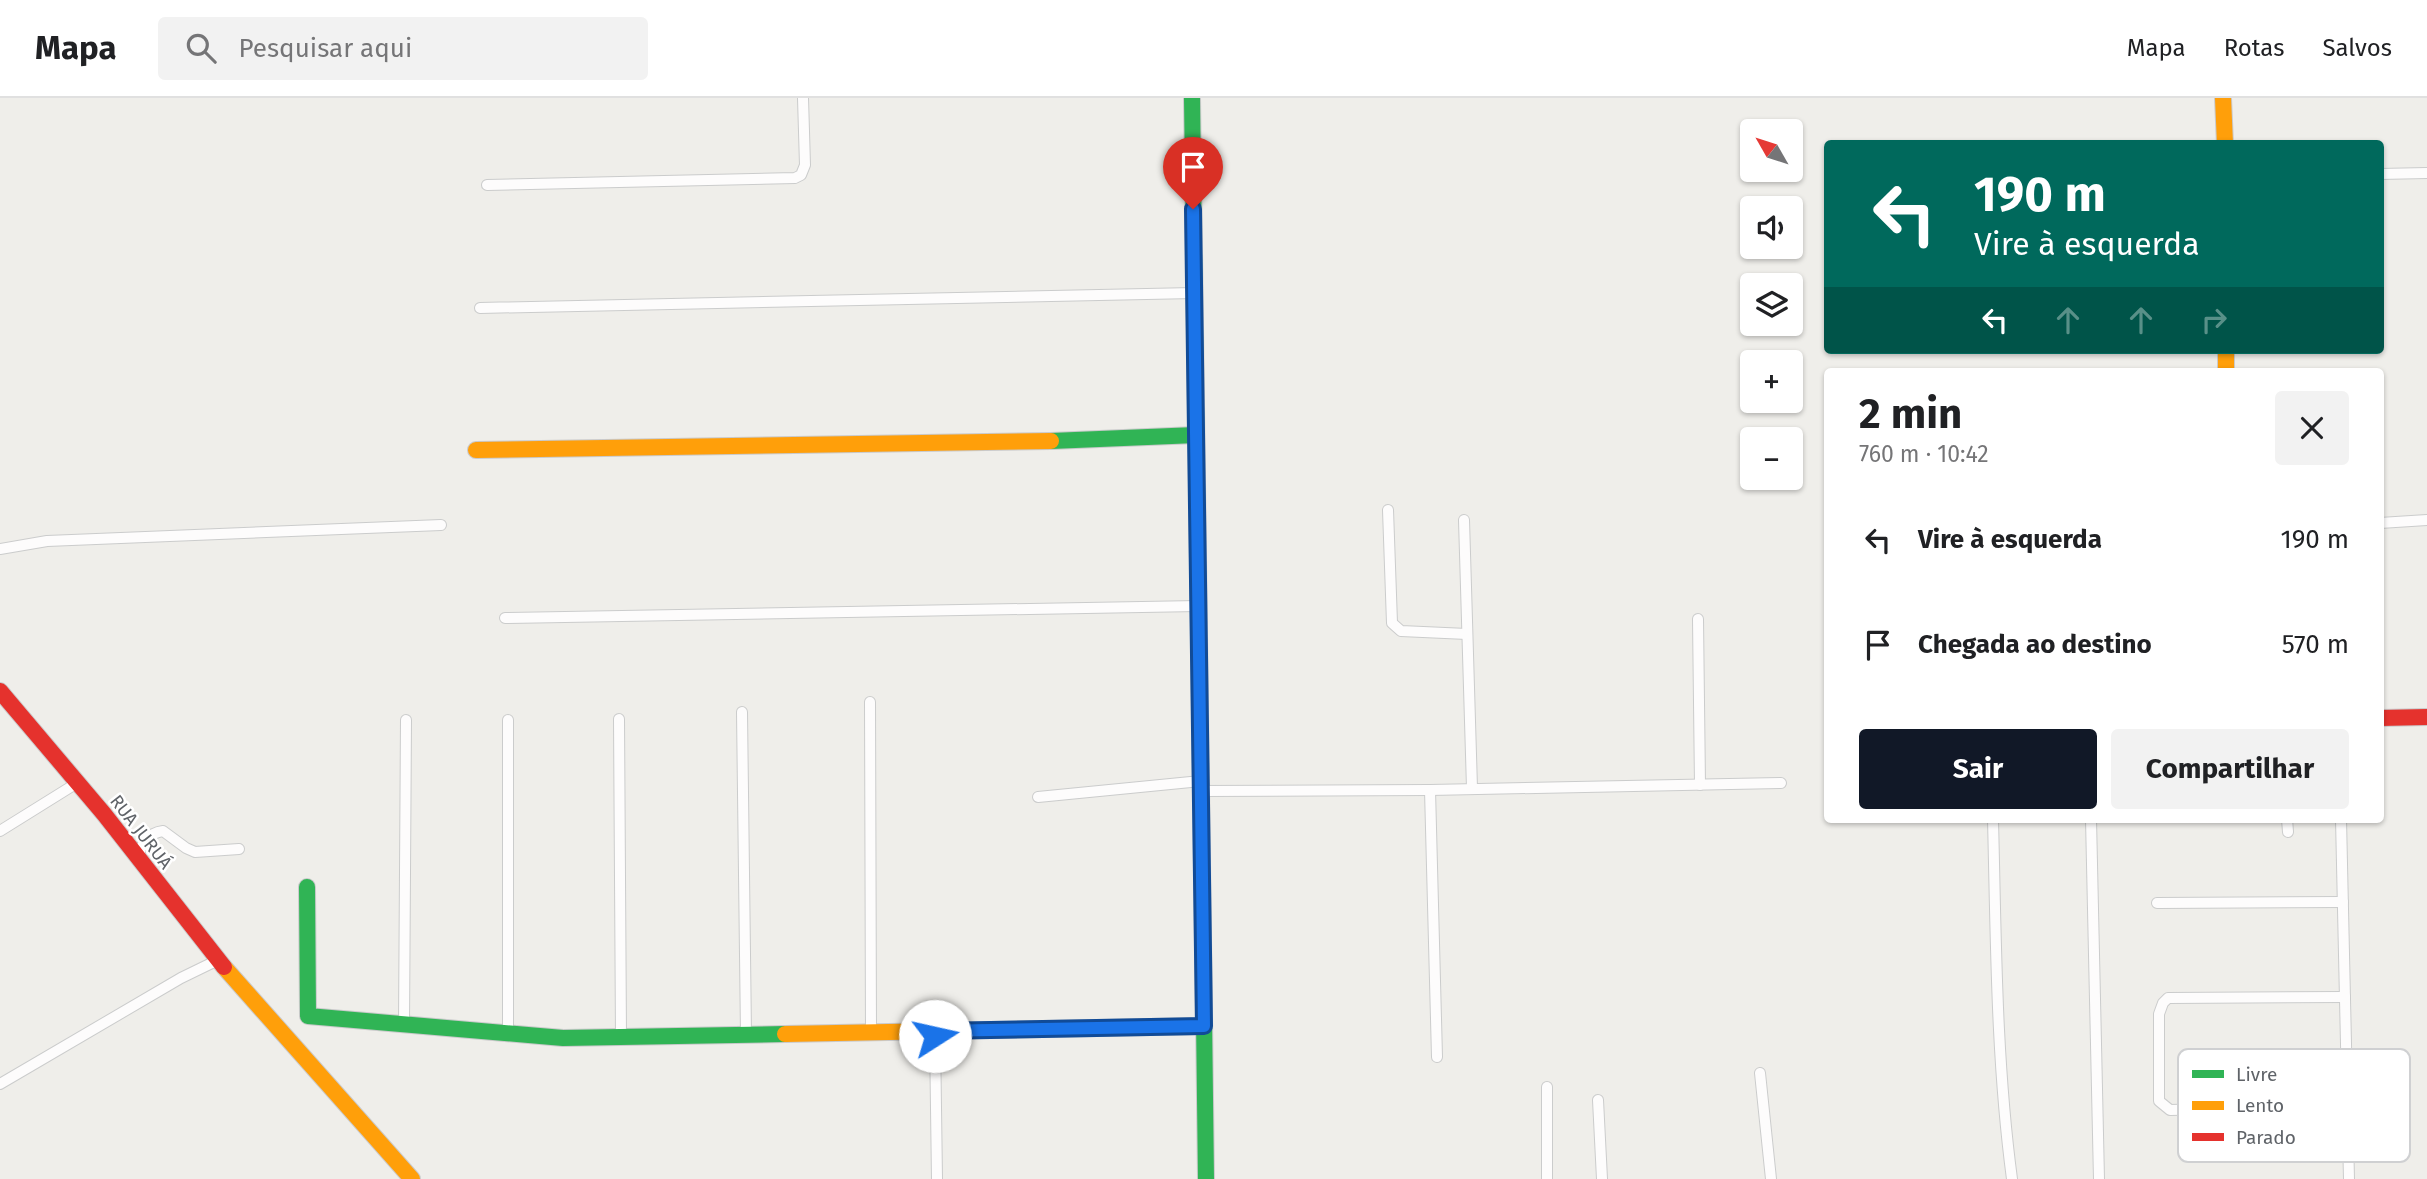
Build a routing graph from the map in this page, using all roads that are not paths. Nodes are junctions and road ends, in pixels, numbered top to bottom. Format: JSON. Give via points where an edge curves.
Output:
{"nodes":[{"id":1,"x":803,"y":98,"type":"edge"},
{"id":2,"x":1192,"y":98,"type":"edge"},
{"id":3,"x":2223,"y":98,"type":"edge"},
{"id":4,"x":2225,"y":140,"type":"edge"},
{"id":5,"x":2427,"y":173,"type":"edge"},
{"id":6,"x":2384,"y":174,"type":"edge"},
{"id":7,"x":487,"y":185,"type":"dead end"},
{"id":8,"x":1194,"y":293,"type":"junction"},
{"id":9,"x":480,"y":308,"type":"dead end"},
{"id":10,"x":1196,"y":435,"type":"junction"},
{"id":11,"x":476,"y":450,"type":"dead end"},
{"id":12,"x":1388,"y":510,"type":"dead end"},
{"id":13,"x":1464,"y":520,"type":"dead end"},
{"id":14,"x":2427,"y":520,"type":"edge"},
{"id":15,"x":2384,"y":523,"type":"edge"},
{"id":16,"x":441,"y":525,"type":"dead end"},
{"id":17,"x":0,"y":549,"type":"edge"},
{"id":18,"x":1198,"y":606,"type":"junction"},
{"id":19,"x":505,"y":618,"type":"dead end"},
{"id":20,"x":1698,"y":619,"type":"dead end"},
{"id":21,"x":1467,"y":634,"type":"junction"},
{"id":22,"x":0,"y":691,"type":"edge"},
{"id":23,"x":870,"y":702,"type":"dead end"},
{"id":24,"x":743,"y":712,"type":"dead end"},
{"id":25,"x":2427,"y":717,"type":"edge"},
{"id":26,"x":2384,"y":718,"type":"edge"},
{"id":27,"x":619,"y":719,"type":"dead end"},
{"id":28,"x":406,"y":720,"type":"dead end"},
{"id":29,"x":508,"y":720,"type":"dead end"},
{"id":30,"x":77,"y":783,"type":"junction"},
{"id":31,"x":1781,"y":783,"type":"dead end"},
{"id":32,"x":1700,"y":785,"type":"junction"},
{"id":33,"x":1201,"y":786,"type":"junction"},
{"id":34,"x":1472,"y":788,"type":"junction"},
{"id":35,"x":1430,"y":790,"type":"junction"},
{"id":36,"x":1038,"y":797,"type":"dead end"},
{"id":37,"x":1993,"y":823,"type":"edge"},
{"id":38,"x":2091,"y":823,"type":"edge"},
{"id":39,"x":2287,"y":823,"type":"edge"},
{"id":40,"x":2341,"y":823,"type":"edge"},
{"id":41,"x":0,"y":831,"type":"edge"},
{"id":42,"x":2288,"y":832,"type":"dead end"},
{"id":43,"x":239,"y":849,"type":"dead end"},
{"id":44,"x":139,"y":860,"type":"junction"},
{"id":45,"x":307,"y":887,"type":"dead end"},
{"id":46,"x":2343,"y":902,"type":"junction"},
{"id":47,"x":2157,"y":903,"type":"dead end"},
{"id":48,"x":218,"y":960,"type":"junction"},
{"id":49,"x":2345,"y":997,"type":"junction"},
{"id":50,"x":404,"y":1025,"type":"junction"},
{"id":51,"x":1204,"y":1026,"type":"junction"},
{"id":52,"x":871,"y":1031,"type":"junction"},
{"id":53,"x":508,"y":1034,"type":"junction"},
{"id":54,"x":935,"y":1034,"type":"junction"},
{"id":55,"x":746,"y":1035,"type":"junction"},
{"id":56,"x":621,"y":1037,"type":"junction"},
{"id":57,"x":2346,"y":1049,"type":"edge"},
{"id":58,"x":1437,"y":1057,"type":"dead end"},
{"id":59,"x":1760,"y":1073,"type":"dead end"},
{"id":60,"x":0,"y":1084,"type":"edge"},
{"id":61,"x":1547,"y":1087,"type":"dead end"},
{"id":62,"x":1598,"y":1100,"type":"dead end"},
{"id":63,"x":2178,"y":1110,"type":"edge"},
{"id":64,"x":412,"y":1179,"type":"edge"},
{"id":65,"x":937,"y":1179,"type":"edge"},
{"id":66,"x":1206,"y":1179,"type":"edge"},
{"id":67,"x":1547,"y":1179,"type":"edge"},
{"id":68,"x":1602,"y":1179,"type":"edge"},
{"id":69,"x":1771,"y":1179,"type":"edge"},
{"id":70,"x":2012,"y":1179,"type":"edge"},
{"id":71,"x":2099,"y":1179,"type":"edge"}],
"edges":[{"from":1,"to":7,"type":"street","via":[[805,165],[795,178]]},
{"from":2,"to":8,"type":"street"},
{"from":3,"to":4,"type":"street"},
{"from":5,"to":6,"type":"street"},
{"from":8,"to":9,"type":"street"},
{"from":8,"to":10,"type":"street"},
{"from":10,"to":11,"type":"street","via":[[1032,442]]},
{"from":10,"to":18,"type":"street"},
{"from":12,"to":21,"type":"street","via":[[1391,622],[1401,631]]},
{"from":13,"to":21,"type":"street"},
{"from":14,"to":15,"type":"street"},
{"from":16,"to":17,"type":"street","via":[[47,541]]},
{"from":18,"to":19,"type":"street"},
{"from":18,"to":33,"type":"street"},
{"from":20,"to":32,"type":"street"},
{"from":21,"to":34,"type":"street"},
{"from":22,"to":30,"type":"street","name":"RUA JURUÁ"},
{"from":23,"to":52,"type":"street"},
{"from":24,"to":55,"type":"street"},
{"from":25,"to":26,"type":"street"},
{"from":27,"to":56,"type":"street"},
{"from":28,"to":50,"type":"street"},
{"from":29,"to":53,"type":"street"},
{"from":30,"to":41,"type":"street"},
{"from":30,"to":44,"type":"street","name":"RUA JURUÁ"},
{"from":31,"to":32,"type":"street"},
{"from":32,"to":34,"type":"street"},
{"from":33,"to":35,"type":"street"},
{"from":33,"to":36,"type":"street"},
{"from":33,"to":51,"type":"street"},
{"from":34,"to":35,"type":"street"},
{"from":35,"to":58,"type":"street"},
{"from":37,"to":70,"type":"street","via":[[2001,1078]]},
{"from":38,"to":71,"type":"street"},
{"from":39,"to":42,"type":"street"},
{"from":40,"to":46,"type":"street"},
{"from":43,"to":44,"type":"street","via":[[195,852],[163,831],[149,836],[141,846]]},
{"from":44,"to":48,"type":"street","name":"RUA JURUÁ"},
{"from":45,"to":50,"type":"street","via":[[308,1016]]},
{"from":46,"to":47,"type":"street"},
{"from":46,"to":49,"type":"street"},
{"from":48,"to":60,"type":"street"},
{"from":48,"to":64,"type":"street","name":"RUA JURUÁ"},
{"from":49,"to":57,"type":"street"},
{"from":49,"to":63,"type":"street","via":[[2168,998],[2159,1014],[2159,1101],[2163,1107]]},
{"from":50,"to":53,"type":"street"},
{"from":51,"to":54,"type":"street"},
{"from":51,"to":66,"type":"street"},
{"from":52,"to":54,"type":"street"},
{"from":52,"to":55,"type":"street"},
{"from":53,"to":56,"type":"street"},
{"from":54,"to":65,"type":"street"},
{"from":55,"to":56,"type":"street"},
{"from":59,"to":69,"type":"street"},
{"from":61,"to":67,"type":"street"},
{"from":62,"to":68,"type":"street"}]}
